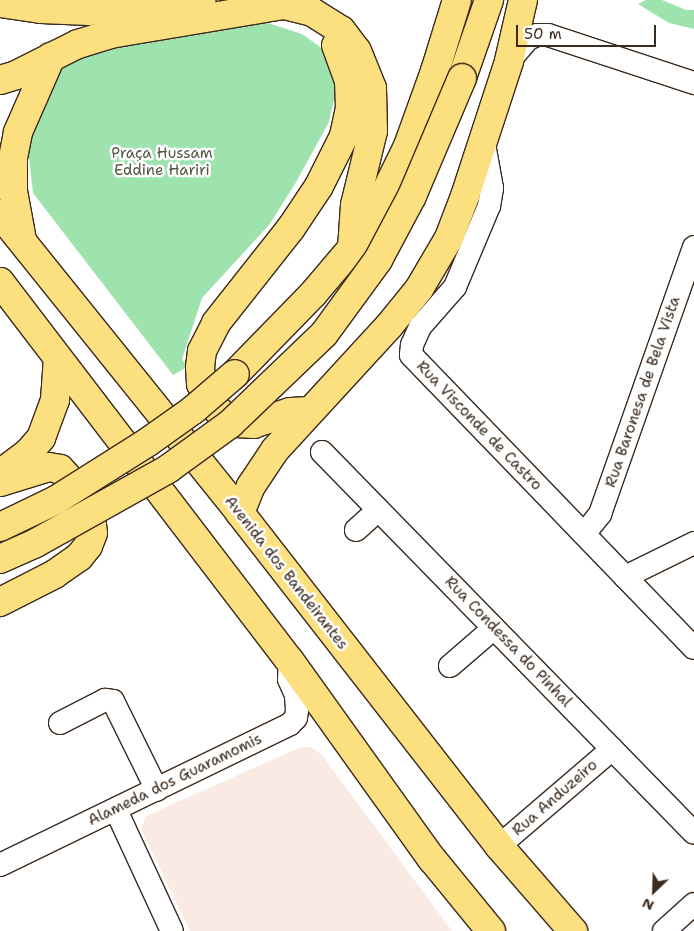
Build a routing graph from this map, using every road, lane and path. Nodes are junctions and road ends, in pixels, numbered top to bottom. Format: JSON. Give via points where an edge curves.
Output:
{"nodes":[{"id":1,"x":201,"y":0,"type":"edge"},
{"id":2,"x":457,"y":0,"type":"edge"},
{"id":3,"x":489,"y":0,"type":"edge"},
{"id":4,"x":523,"y":0,"type":"edge"},
{"id":5,"x":0,"y":2,"type":"edge"},
{"id":6,"x":323,"y":19,"type":"junction"},
{"id":7,"x":50,"y":57,"type":"junction"},
{"id":8,"x":509,"y":61,"type":"junction"},
{"id":9,"x":0,"y":80,"type":"edge"},
{"id":10,"x":694,"y":83,"type":"edge"},
{"id":11,"x":483,"y":138,"type":"junction"},
{"id":12,"x":0,"y":214,"type":"edge"},
{"id":13,"x":23,"y":244,"type":"junction"},
{"id":14,"x":694,"y":246,"type":"edge"},
{"id":15,"x":352,"y":248,"type":"junction"},
{"id":16,"x":0,"y":282,"type":"edge"},
{"id":17,"x":58,"y":361,"type":"junction"},
{"id":18,"x":310,"y":411,"type":"junction"},
{"id":19,"x":322,"y":452,"type":"dead end"},
{"id":20,"x":0,"y":474,"type":"edge"},
{"id":21,"x":0,"y":482,"type":"edge"},
{"id":22,"x":378,"y":510,"type":"junction"},
{"id":23,"x":240,"y":513,"type":"junction"},
{"id":24,"x":0,"y":527,"type":"edge"},
{"id":25,"x":356,"y":530,"type":"dead end"},
{"id":26,"x":584,"y":534,"type":"junction"},
{"id":27,"x":694,"y":543,"type":"edge"},
{"id":28,"x":0,"y":559,"type":"edge"},
{"id":29,"x":625,"y":577,"type":"junction"},
{"id":30,"x":0,"y":602,"type":"edge"},
{"id":31,"x":494,"y":628,"type":"junction"},
{"id":32,"x":694,"y":648,"type":"edge"},
{"id":33,"x":290,"y":661,"type":"junction"},
{"id":34,"x":450,"y":666,"type":"dead end"},
{"id":35,"x":60,"y":723,"type":"dead end"},
{"id":36,"x":612,"y":749,"type":"junction"},
{"id":37,"x":157,"y":790,"type":"junction"},
{"id":38,"x":116,"y":810,"type":"junction"},
{"id":39,"x":694,"y":833,"type":"edge"},
{"id":40,"x":499,"y":846,"type":"junction"},
{"id":41,"x":0,"y":865,"type":"edge"},
{"id":42,"x":694,"y":904,"type":"edge"},
{"id":43,"x":569,"y":930,"type":"edge"},
{"id":44,"x":172,"y":931,"type":"edge"},
{"id":45,"x":491,"y":931,"type":"edge"},
{"id":46,"x":664,"y":931,"type":"edge"}],
"edges":[{"from":1,"to":5,"type":"highway","via":[[89,11],[40,9]]},
{"from":2,"to":15,"type":"highway","via":[[408,146]]},
{"from":3,"to":28,"type":"highway","bridge":true,"via":[[462,78],[412,196],[378,260],[324,334],[230,424],[168,469],[34,544]]},
{"from":4,"to":8,"type":"highway"},
{"from":6,"to":7,"type":"highway","via":[[312,12],[284,5],[110,34]]},
{"from":6,"to":15,"type":"highway","via":[[341,30],[358,50],[372,88],[373,131],[354,212]]},
{"from":6,"to":18,"type":"highway","via":[[349,80],[350,108],[344,136],[319,186],[291,228],[216,323],[208,337],[200,367],[202,384],[210,403],[236,423],[254,424],[290,412]]},
{"from":7,"to":9,"type":"highway"},
{"from":7,"to":13,"type":"highway","via":[[18,132],[13,158],[13,191]]},
{"from":8,"to":10,"type":"street","via":[[528,39],[548,34]]},
{"from":8,"to":11,"type":"highway"},
{"from":11,"to":18,"type":"highway","via":[[466,196],[449,238],[419,289],[350,370]]},
{"from":11,"to":26,"type":"street","name":"Rua Visconde de Castro","via":[[492,188],[489,206],[455,287],[420,327],[411,354]]},
{"from":12,"to":13,"type":"highway","name":"Avenida dos Bandeirantes"},
{"from":13,"to":23,"type":"highway","name":"Avenida dos Bandeirantes"},
{"from":14,"to":26,"type":"street","name":"Rua Baronesa de Bela Vista","via":[[600,514]]},
{"from":15,"to":24,"type":"highway","bridge":true,"via":[[274,335],[192,410],[56,500]]},
{"from":16,"to":17,"type":"highway"},
{"from":17,"to":20,"type":"highway","via":[[55,400],[41,438],[28,453]]},
{"from":17,"to":33,"type":"highway"},
{"from":18,"to":23,"type":"highway","via":[[262,467]]},
{"from":19,"to":22,"type":"street","name":"Rua Condessa do Pinhal"},
{"from":21,"to":30,"type":"highway","via":[[49,467],[60,469],[84,501],[91,515],[93,533],[79,557],[55,574]]},
{"from":22,"to":25,"type":"street"},
{"from":22,"to":31,"type":"street","name":"Rua Condessa do Pinhal"},
{"from":23,"to":40,"type":"highway","name":"Avenida dos Bandeirantes"},
{"from":26,"to":29,"type":"street","name":"Rua Visconde de Castro"},
{"from":27,"to":29,"type":"street"},
{"from":29,"to":32,"type":"street","name":"Rua Visconde de Castro"},
{"from":31,"to":34,"type":"street"},
{"from":31,"to":36,"type":"street","name":"Rua Condessa do Pinhal"},
{"from":33,"to":37,"type":"street","name":"Alameda dos Guaramomis","via":[[289,679],[296,695],[297,710],[296,718],[290,724]]},
{"from":33,"to":45,"type":"highway","via":[[432,859]]},
{"from":35,"to":37,"type":"street","via":[[105,700],[113,701]]},
{"from":36,"to":39,"type":"street","name":"Rua Condessa do Pinhal"},
{"from":36,"to":40,"type":"street","name":"Rua Anduzeiro"},
{"from":37,"to":38,"type":"street","name":"Alameda dos Guaramomis"},
{"from":38,"to":41,"type":"street","name":"Alameda dos Guaramomis"},
{"from":38,"to":44,"type":"street"},
{"from":40,"to":43,"type":"highway","name":"Avenida dos Bandeirantes"},
{"from":42,"to":46,"type":"street"}]}
